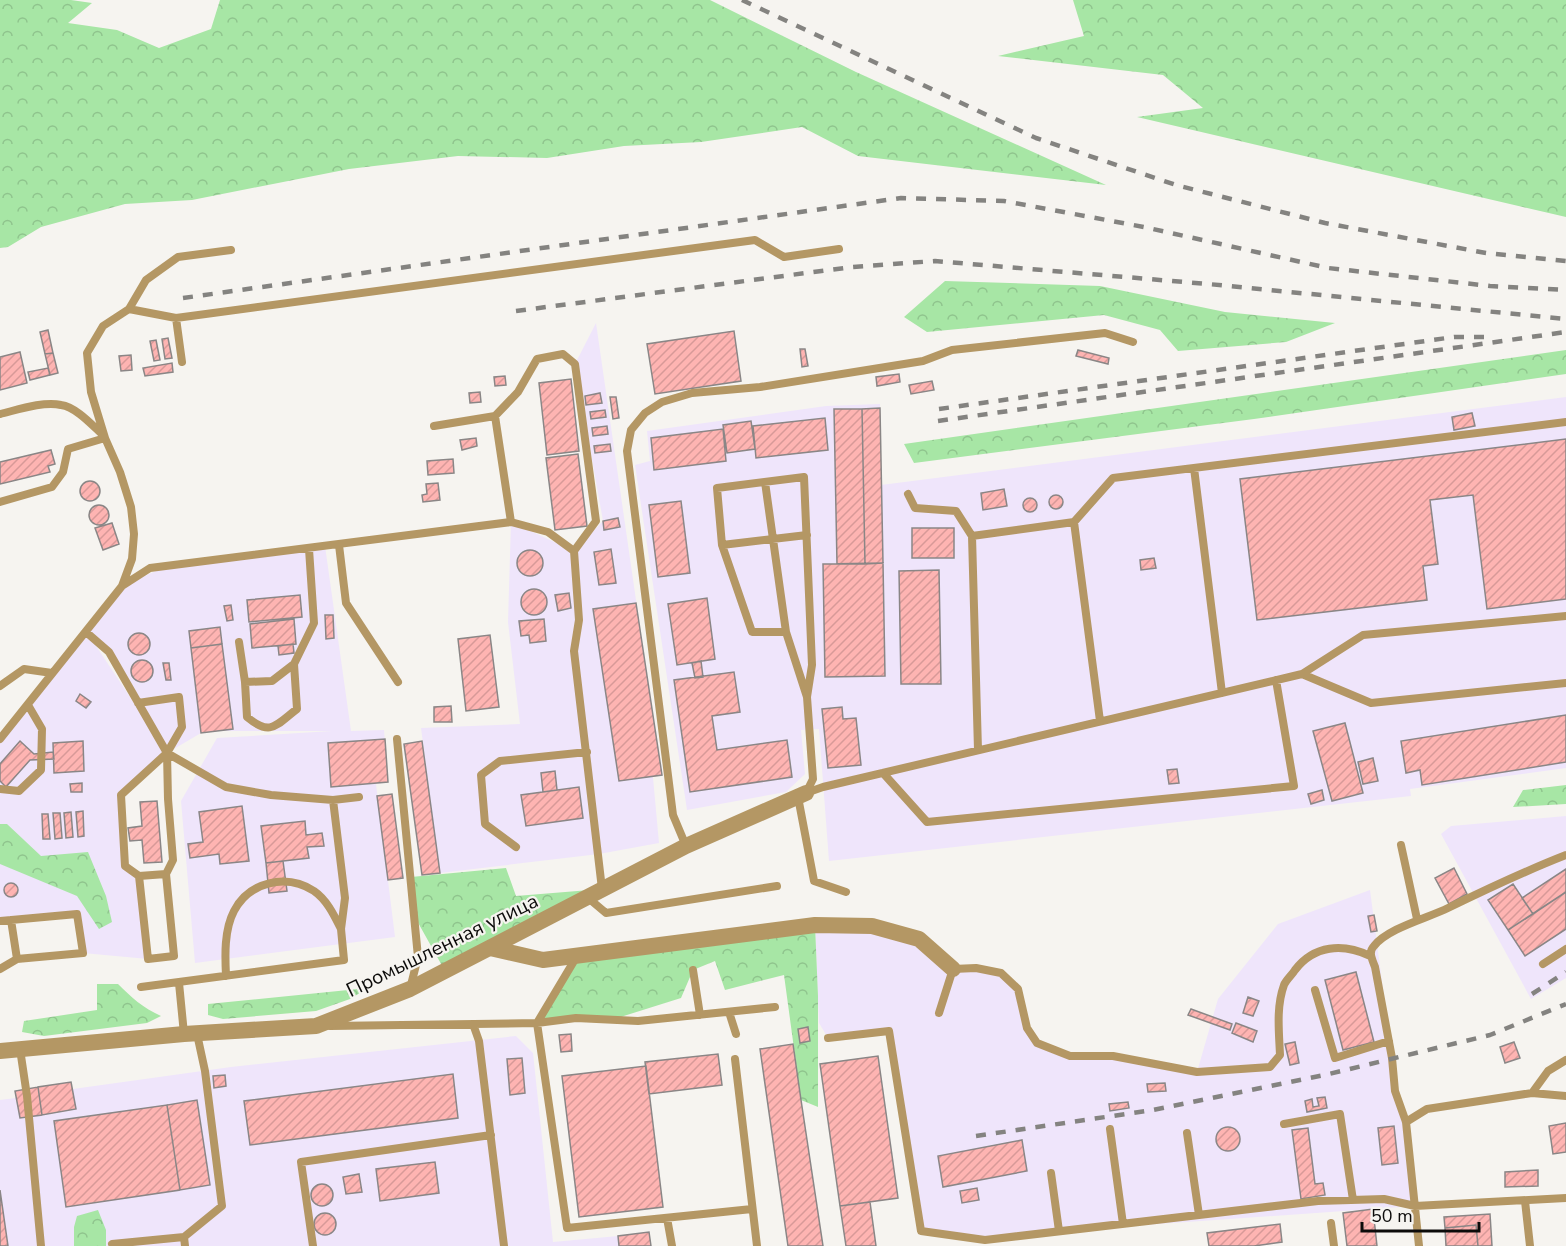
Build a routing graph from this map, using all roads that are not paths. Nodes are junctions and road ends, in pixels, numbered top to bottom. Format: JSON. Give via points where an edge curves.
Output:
{"nodes":[{"id":1,"x":839,"y":249,"type":"dead end"},
{"id":2,"x":231,"y":250,"type":"dead end"},
{"id":3,"x":129,"y":309,"type":"junction"},
{"id":4,"x":176,"y":318,"type":"junction"},
{"id":5,"x":1132,"y":342,"type":"dead end"},
{"id":6,"x":182,"y":363,"type":"dead end"},
{"id":7,"x":0,"y":414,"type":"edge"},
{"id":8,"x":495,"y":416,"type":"junction"},
{"id":9,"x":1566,"y":422,"type":"edge"},
{"id":10,"x":434,"y":426,"type":"dead end"},
{"id":11,"x":105,"y":438,"type":"junction"},
{"id":12,"x":1194,"y":468,"type":"junction"},
{"id":13,"x":765,"y":482,"type":"junction"},
{"id":14,"x":908,"y":494,"type":"dead end"},
{"id":15,"x":0,"y":502,"type":"edge"},
{"id":16,"x":511,"y":522,"type":"junction"},
{"id":17,"x":1074,"y":522,"type":"junction"},
{"id":18,"x":807,"y":535,"type":"junction"},
{"id":19,"x":972,"y":536,"type":"junction"},
{"id":20,"x":773,"y":539,"type":"junction"},
{"id":21,"x":339,"y":545,"type":"junction"},
{"id":22,"x":722,"y":545,"type":"junction"},
{"id":23,"x":309,"y":549,"type":"junction"},
{"id":24,"x":574,"y":551,"type":"junction"},
{"id":25,"x":122,"y":586,"type":"junction"},
{"id":26,"x":1566,"y":616,"type":"edge"},
{"id":27,"x":86,"y":632,"type":"junction"},
{"id":28,"x":786,"y":632,"type":"junction"},
{"id":29,"x":239,"y":642,"type":"dead end"},
{"id":30,"x":294,"y":664,"type":"junction"},
{"id":31,"x":52,"y":673,"type":"junction"},
{"id":32,"x":1302,"y":674,"type":"junction"},
{"id":33,"x":1276,"y":680,"type":"junction"},
{"id":34,"x":245,"y":682,"type":"junction"},
{"id":35,"x":398,"y":682,"type":"dead end"},
{"id":36,"x":1566,"y":683,"type":"edge"},
{"id":37,"x":0,"y":686,"type":"edge"},
{"id":38,"x":1222,"y":693,"type":"junction"},
{"id":39,"x":807,"y":697,"type":"junction"},
{"id":40,"x":138,"y":703,"type":"junction"},
{"id":41,"x":28,"y":705,"type":"junction"},
{"id":42,"x":1101,"y":721,"type":"junction"},
{"id":43,"x":397,"y":739,"type":"dead end"},
{"id":44,"x":0,"y":740,"type":"edge"},
{"id":45,"x":978,"y":750,"type":"junction"},
{"id":46,"x":587,"y":752,"type":"junction"},
{"id":47,"x":167,"y":753,"type":"junction"},
{"id":48,"x":883,"y":773,"type":"junction"},
{"id":49,"x":0,"y":789,"type":"edge"},
{"id":50,"x":802,"y":795,"type":"junction"},
{"id":51,"x":359,"y":797,"type":"dead end"},
{"id":52,"x":333,"y":800,"type":"junction"},
{"id":53,"x":686,"y":846,"type":"junction"},
{"id":54,"x":1401,"y":846,"type":"dead end"},
{"id":55,"x":516,"y":847,"type":"dead end"},
{"id":56,"x":1566,"y":855,"type":"edge"},
{"id":57,"x":166,"y":874,"type":"junction"},
{"id":58,"x":139,"y":876,"type":"junction"},
{"id":59,"x":777,"y":886,"type":"dead end"},
{"id":60,"x":846,"y":892,"type":"dead end"},
{"id":61,"x":595,"y":893,"type":"junction"},
{"id":62,"x":1417,"y":919,"type":"junction"},
{"id":63,"x":11,"y":920,"type":"junction"},
{"id":64,"x":0,"y":921,"type":"edge"},
{"id":65,"x":341,"y":929,"type":"junction"},
{"id":66,"x":490,"y":948,"type":"junction"},
{"id":67,"x":1566,"y":949,"type":"edge"},
{"id":68,"x":577,"y":956,"type":"junction"},
{"id":69,"x":1370,"y":956,"type":"junction"},
{"id":70,"x":17,"y":959,"type":"junction"},
{"id":71,"x":1543,"y":964,"type":"dead end"},
{"id":72,"x":0,"y":969,"type":"edge"},
{"id":73,"x":953,"y":969,"type":"junction"},
{"id":74,"x":693,"y":970,"type":"dead end"},
{"id":75,"x":226,"y":976,"type":"junction"},
{"id":76,"x":179,"y":982,"type":"junction"},
{"id":77,"x":141,"y":987,"type":"dead end"},
{"id":78,"x":410,"y":989,"type":"junction"},
{"id":79,"x":1315,"y":990,"type":"dead end"},
{"id":80,"x":776,"y":1008,"type":"dead end"},
{"id":81,"x":729,"y":1012,"type":"junction"},
{"id":82,"x":939,"y":1013,"type":"dead end"},
{"id":83,"x":700,"y":1015,"type":"junction"},
{"id":84,"x":537,"y":1023,"type":"junction"},
{"id":85,"x":473,"y":1024,"type":"junction"},
{"id":86,"x":316,"y":1026,"type":"junction"},
{"id":87,"x":191,"y":1034,"type":"junction"},
{"id":88,"x":736,"y":1034,"type":"dead end"},
{"id":89,"x":828,"y":1038,"type":"dead end"},
{"id":90,"x":1389,"y":1041,"type":"junction"},
{"id":91,"x":20,"y":1049,"type":"junction"},
{"id":92,"x":0,"y":1051,"type":"edge"},
{"id":93,"x":735,"y":1059,"type":"dead end"},
{"id":94,"x":1566,"y":1060,"type":"edge"},
{"id":95,"x":1532,"y":1093,"type":"junction"},
{"id":96,"x":1566,"y":1096,"type":"edge"},
{"id":97,"x":1406,"y":1122,"type":"junction"},
{"id":98,"x":1284,"y":1124,"type":"dead end"},
{"id":99,"x":1110,"y":1129,"type":"dead end"},
{"id":100,"x":1187,"y":1133,"type":"dead end"},
{"id":101,"x":491,"y":1135,"type":"junction"},
{"id":102,"x":1051,"y":1173,"type":"dead end"},
{"id":103,"x":1566,"y":1198,"type":"edge"},
{"id":104,"x":1353,"y":1200,"type":"junction"},
{"id":105,"x":1525,"y":1201,"type":"junction"},
{"id":106,"x":1415,"y":1206,"type":"junction"},
{"id":107,"x":752,"y":1209,"type":"junction"},
{"id":108,"x":1199,"y":1215,"type":"junction"},
{"id":109,"x":667,"y":1218,"type":"junction"},
{"id":110,"x":1331,"y":1223,"type":"dead end"},
{"id":111,"x":1123,"y":1224,"type":"junction"},
{"id":112,"x":1059,"y":1231,"type":"junction"},
{"id":113,"x":185,"y":1241,"type":"edge"},
{"id":114,"x":41,"y":1246,"type":"edge"},
{"id":115,"x":113,"y":1246,"type":"edge"},
{"id":116,"x":313,"y":1246,"type":"edge"},
{"id":117,"x":504,"y":1246,"type":"edge"},
{"id":118,"x":672,"y":1246,"type":"edge"},
{"id":119,"x":757,"y":1246,"type":"edge"},
{"id":120,"x":1334,"y":1246,"type":"edge"},
{"id":121,"x":1419,"y":1246,"type":"edge"},
{"id":122,"x":1530,"y":1246,"type":"edge"}],
"edges":[{"from":1,"to":4,"type":"lane","via":[[784,257],[755,240]]},
{"from":2,"to":3,"type":"lane","via":[[178,257],[146,280]]},
{"from":3,"to":4,"type":"lane"},
{"from":3,"to":11,"type":"lane","via":[[103,326],[87,353],[91,392]]},
{"from":4,"to":6,"type":"lane"},
{"from":5,"to":53,"type":"lane","via":[[1105,333],[952,350],[923,361],[760,387],[692,393],[662,402],[645,413],[631,430],[627,450],[674,815]]},
{"from":7,"to":11,"type":"lane","via":[[32,406],[62,405],[86,418]]},
{"from":8,"to":10,"type":"lane"},
{"from":8,"to":16,"type":"lane"},
{"from":8,"to":24,"type":"lane","via":[[518,392],[537,358],[563,354],[575,364],[596,521]]},
{"from":9,"to":12,"type":"lane"},
{"from":11,"to":15,"type":"lane","via":[[68,449],[63,472],[52,487]]},
{"from":11,"to":25,"type":"lane","via":[[120,472],[132,516],[132,559]]},
{"from":12,"to":17,"type":"lane","via":[[1113,478]]},
{"from":12,"to":38,"type":"lane"},
{"from":13,"to":18,"type":"lane","via":[[804,477]]},
{"from":13,"to":20,"type":"lane"},
{"from":13,"to":22,"type":"lane","via":[[717,488]]},
{"from":14,"to":19,"type":"lane","via":[[915,508],[956,511]]},
{"from":16,"to":21,"type":"lane"},
{"from":16,"to":24,"type":"lane","via":[[548,532]]},
{"from":17,"to":19,"type":"lane"},
{"from":17,"to":42,"type":"lane"},
{"from":18,"to":20,"type":"lane"},
{"from":18,"to":39,"type":"lane","via":[[812,665]]},
{"from":19,"to":45,"type":"lane"},
{"from":20,"to":22,"type":"lane"},
{"from":20,"to":28,"type":"lane"},
{"from":21,"to":23,"type":"lane"},
{"from":21,"to":35,"type":"lane","via":[[346,603]]},
{"from":22,"to":28,"type":"lane","via":[[752,632]]},
{"from":23,"to":25,"type":"lane","via":[[150,568]]},
{"from":23,"to":30,"type":"lane","via":[[314,623]]},
{"from":24,"to":46,"type":"lane","via":[[579,620],[574,651]]},
{"from":25,"to":27,"type":"lane"},
{"from":26,"to":32,"type":"lane","via":[[1363,635]]},
{"from":27,"to":31,"type":"lane"},
{"from":27,"to":40,"type":"lane","via":[[109,652]]},
{"from":28,"to":39,"type":"lane"},
{"from":29,"to":34,"type":"lane"},
{"from":30,"to":34,"type":"lane","via":[[272,681]]},
{"from":30,"to":34,"type":"lane","via":[[297,709],[273,727],[259,727],[247,717]]},
{"from":31,"to":37,"type":"lane","via":[[24,669]]},
{"from":31,"to":41,"type":"lane"},
{"from":32,"to":33,"type":"lane"},
{"from":32,"to":36,"type":"lane","via":[[1371,703]]},
{"from":33,"to":38,"type":"lane"},
{"from":33,"to":48,"type":"lane","via":[[1294,786],[927,822]]},
{"from":38,"to":42,"type":"lane"},
{"from":39,"to":50,"type":"lane","via":[[813,779]]},
{"from":40,"to":47,"type":"lane"},
{"from":40,"to":47,"type":"lane","via":[[179,697],[182,727]]},
{"from":41,"to":44,"type":"lane"},
{"from":41,"to":49,"type":"lane","via":[[42,729],[41,770],[19,791]]},
{"from":42,"to":45,"type":"lane"},
{"from":43,"to":78,"type":"lane","via":[[418,957]]},
{"from":45,"to":48,"type":"lane"},
{"from":46,"to":55,"type":"lane","via":[[500,761],[481,775],[485,824]]},
{"from":46,"to":61,"type":"lane"},
{"from":47,"to":52,"type":"lane","via":[[226,787]]},
{"from":47,"to":57,"type":"lane","via":[[173,860]]},
{"from":47,"to":58,"type":"lane","via":[[121,795],[125,866]]},
{"from":48,"to":50,"type":"lane"},
{"from":50,"to":53,"type":"street","name":"Промышленная улица"},
{"from":50,"to":60,"type":"lane","via":[[814,881]]},
{"from":51,"to":52,"type":"lane"},
{"from":52,"to":65,"type":"lane","via":[[345,898]]},
{"from":53,"to":61,"type":"street","name":"Промышленная улица"},
{"from":54,"to":62,"type":"lane"},
{"from":56,"to":62,"type":"lane"},
{"from":57,"to":58,"type":"lane"},
{"from":57,"to":58,"type":"lane","via":[[174,956],[148,959]]},
{"from":59,"to":61,"type":"lane","via":[[606,913]]},
{"from":61,"to":66,"type":"street","name":"Промышленная улица"},
{"from":62,"to":69,"type":"lane","via":[[1379,941]]},
{"from":63,"to":64,"type":"lane"},
{"from":63,"to":70,"type":"lane"},
{"from":63,"to":70,"type":"lane","via":[[78,914],[83,953]]},
{"from":65,"to":75,"type":"lane","via":[[344,960]]},
{"from":65,"to":75,"type":"lane","via":[[331,909],[314,892],[297,883],[264,884],[248,894],[234,911],[228,932]]},
{"from":66,"to":68,"type":"street","via":[[543,960]]},
{"from":66,"to":78,"type":"street","name":"Промышленная улица"},
{"from":67,"to":71,"type":"lane"},
{"from":68,"to":73,"type":"street","via":[[815,925],[872,926],[919,939]]},
{"from":68,"to":84,"type":"lane"},
{"from":69,"to":73,"type":"lane","via":[[1356,949],[1328,948],[1304,959],[1284,984],[1278,1018],[1280,1055],[1270,1067],[1197,1072],[1113,1056],[1070,1056],[1036,1043],[1027,1028],[1018,989],[1001,973]]},
{"from":69,"to":90,"type":"lane","via":[[1376,967]]},
{"from":70,"to":72,"type":"lane"},
{"from":73,"to":82,"type":"lane"},
{"from":74,"to":83,"type":"lane"},
{"from":75,"to":76,"type":"lane"},
{"from":76,"to":77,"type":"lane"},
{"from":76,"to":87,"type":"lane"},
{"from":78,"to":86,"type":"street","name":"Промышленная улица"},
{"from":79,"to":90,"type":"lane","via":[[1335,1058]]},
{"from":80,"to":81,"type":"lane"},
{"from":81,"to":83,"type":"lane"},
{"from":81,"to":88,"type":"lane"},
{"from":83,"to":84,"type":"lane","via":[[638,1021],[576,1018]]},
{"from":84,"to":85,"type":"lane"},
{"from":84,"to":109,"type":"lane","via":[[567,1228]]},
{"from":85,"to":86,"type":"lane"},
{"from":85,"to":101,"type":"lane","via":[[479,1041]]},
{"from":86,"to":87,"type":"street","name":"Промышленная улица"},
{"from":87,"to":91,"type":"street","name":"Промышленная улица"},
{"from":87,"to":113,"type":"lane","via":[[205,1071],[222,1206]]},
{"from":89,"to":112,"type":"lane","via":[[889,1031],[921,1231],[985,1240]]},
{"from":90,"to":97,"type":"lane","via":[[1395,1091]]},
{"from":91,"to":92,"type":"street","name":"Промышленная улица"},
{"from":91,"to":114,"type":"lane"},
{"from":93,"to":107,"type":"lane"},
{"from":94,"to":95,"type":"lane","via":[[1548,1071]]},
{"from":95,"to":96,"type":"lane"},
{"from":95,"to":97,"type":"lane","via":[[1428,1109]]},
{"from":97,"to":106,"type":"lane"},
{"from":98,"to":104,"type":"lane","via":[[1340,1114]]},
{"from":99,"to":111,"type":"lane"},
{"from":100,"to":108,"type":"lane"},
{"from":101,"to":116,"type":"lane","via":[[301,1162]]},
{"from":101,"to":117,"type":"lane"},
{"from":102,"to":112,"type":"lane"},
{"from":103,"to":105,"type":"lane"},
{"from":104,"to":106,"type":"lane","via":[[1384,1199]]},
{"from":104,"to":108,"type":"lane"},
{"from":105,"to":106,"type":"lane"},
{"from":105,"to":122,"type":"lane"},
{"from":106,"to":121,"type":"lane"},
{"from":107,"to":109,"type":"lane"},
{"from":107,"to":119,"type":"lane"},
{"from":108,"to":111,"type":"lane"},
{"from":109,"to":118,"type":"lane"},
{"from":110,"to":120,"type":"lane"},
{"from":111,"to":112,"type":"lane"},
{"from":113,"to":115,"type":"lane"}]}
